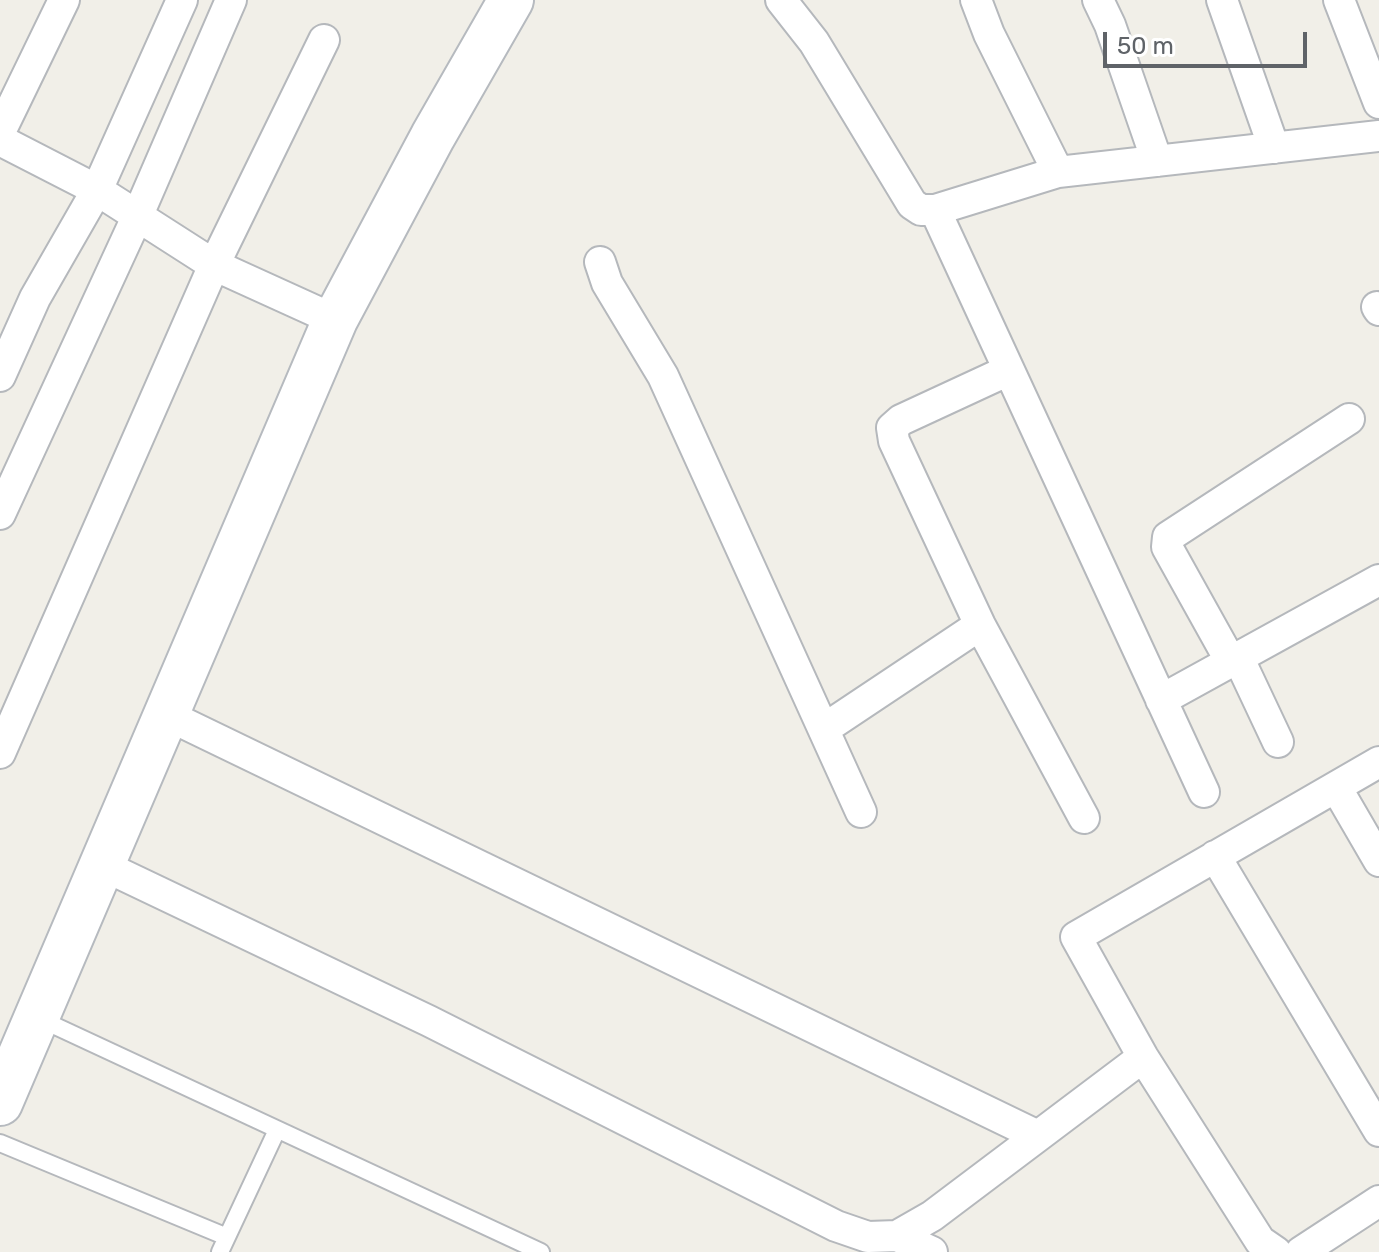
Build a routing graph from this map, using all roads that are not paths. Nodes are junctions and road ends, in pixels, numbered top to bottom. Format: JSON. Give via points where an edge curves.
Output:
{"nodes":[{"id":1,"x":64,"y":0,"type":"edge"},
{"id":2,"x":182,"y":0,"type":"edge"},
{"id":3,"x":231,"y":0,"type":"edge"},
{"id":4,"x":781,"y":0,"type":"edge"},
{"id":5,"x":976,"y":0,"type":"edge"},
{"id":6,"x":1098,"y":0,"type":"edge"},
{"id":7,"x":1222,"y":0,"type":"edge"},
{"id":8,"x":1339,"y":0,"type":"edge"},
{"id":9,"x":502,"y":17,"type":"edge"},
{"id":10,"x":324,"y":40,"type":"dead end"},
{"id":11,"x":1379,"y":103,"type":"edge"},
{"id":12,"x":0,"y":132,"type":"edge"},
{"id":13,"x":1379,"y":136,"type":"edge"},
{"id":14,"x":0,"y":140,"type":"edge"},
{"id":15,"x":1274,"y":148,"type":"junction"},
{"id":16,"x":1157,"y":161,"type":"junction"},
{"id":17,"x":1058,"y":172,"type":"junction"},
{"id":18,"x":97,"y":190,"type":"junction"},
{"id":19,"x":935,"y":210,"type":"junction"},
{"id":20,"x":137,"y":217,"type":"junction"},
{"id":21,"x":600,"y":262,"type":"dead end"},
{"id":22,"x":214,"y":265,"type":"junction"},
{"id":23,"x":335,"y":320,"type":"junction"},
{"id":24,"x":1009,"y":370,"type":"junction"},
{"id":25,"x":0,"y":376,"type":"edge"},
{"id":26,"x":1349,"y":419,"type":"dead end"},
{"id":27,"x":0,"y":514,"type":"edge"},
{"id":28,"x":1379,"y":580,"type":"edge"},
{"id":29,"x":980,"y":625,"type":"junction"},
{"id":30,"x":1234,"y":660,"type":"junction"},
{"id":31,"x":1161,"y":700,"type":"junction"},
{"id":32,"x":167,"y":715,"type":"junction"},
{"id":33,"x":824,"y":729,"type":"junction"},
{"id":34,"x":1278,"y":742,"type":"dead end"},
{"id":35,"x":0,"y":753,"type":"edge"},
{"id":36,"x":1379,"y":762,"type":"edge"},
{"id":37,"x":1336,"y":787,"type":"junction"},
{"id":38,"x":1204,"y":792,"type":"dead end"},
{"id":39,"x":861,"y":812,"type":"dead end"},
{"id":40,"x":1084,"y":818,"type":"dead end"},
{"id":41,"x":1215,"y":856,"type":"junction"},
{"id":42,"x":1379,"y":861,"type":"edge"},
{"id":43,"x":102,"y":865,"type":"junction"},
{"id":44,"x":37,"y":1018,"type":"junction"},
{"id":45,"x":1137,"y":1062,"type":"junction"},
{"id":46,"x":0,"y":1103,"type":"edge"},
{"id":47,"x":1049,"y":1128,"type":"junction"},
{"id":48,"x":277,"y":1130,"type":"junction"},
{"id":49,"x":1379,"y":1131,"type":"edge"},
{"id":50,"x":0,"y":1143,"type":"edge"},
{"id":51,"x":1379,"y":1201,"type":"edge"},
{"id":52,"x":897,"y":1236,"type":"junction"},
{"id":53,"x":224,"y":1244,"type":"edge"},
{"id":54,"x":541,"y":1252,"type":"edge"},
{"id":55,"x":932,"y":1252,"type":"edge"},
{"id":56,"x":1276,"y":1252,"type":"edge"},
{"id":57,"x":1301,"y":1252,"type":"edge"}],
"edges":[{"from":1,"to":12,"type":"street"},
{"from":2,"to":18,"type":"street"},
{"from":3,"to":20,"type":"street"},
{"from":4,"to":19,"type":"street","via":[[814,42],[912,204]]},
{"from":5,"to":17,"type":"street"},
{"from":6,"to":16,"type":"street"},
{"from":7,"to":15,"type":"street"},
{"from":8,"to":11,"type":"street"},
{"from":9,"to":23,"type":"main road"},
{"from":10,"to":22,"type":"street"},
{"from":13,"to":15,"type":"street"},
{"from":14,"to":18,"type":"street"},
{"from":15,"to":16,"type":"street"},
{"from":16,"to":17,"type":"street"},
{"from":17,"to":19,"type":"street"},
{"from":18,"to":20,"type":"street"},
{"from":18,"to":25,"type":"street","via":[[35,298]]},
{"from":19,"to":24,"type":"street"},
{"from":20,"to":22,"type":"street"},
{"from":20,"to":27,"type":"street"},
{"from":21,"to":33,"type":"street","via":[[607,283],[663,376]]},
{"from":22,"to":23,"type":"street"},
{"from":22,"to":35,"type":"street"},
{"from":23,"to":32,"type":"main road"},
{"from":24,"to":29,"type":"street","via":[[892,428]]},
{"from":24,"to":31,"type":"street"},
{"from":26,"to":30,"type":"street","via":[[1168,537],[1167,547]]},
{"from":28,"to":30,"type":"street"},
{"from":29,"to":33,"type":"street"},
{"from":29,"to":40,"type":"street"},
{"from":30,"to":31,"type":"street"},
{"from":30,"to":34,"type":"street"},
{"from":31,"to":38,"type":"street"},
{"from":32,"to":43,"type":"main road"},
{"from":32,"to":47,"type":"street"},
{"from":33,"to":39,"type":"street"},
{"from":36,"to":37,"type":"street"},
{"from":37,"to":41,"type":"street"},
{"from":37,"to":42,"type":"street"},
{"from":41,"to":45,"type":"street","via":[[1076,937]]},
{"from":41,"to":49,"type":"street"},
{"from":43,"to":44,"type":"main road"},
{"from":43,"to":52,"type":"street","via":[[429,1021],[836,1226],[868,1237]]},
{"from":44,"to":46,"type":"main road"},
{"from":44,"to":48,"type":"lane"},
{"from":45,"to":47,"type":"street"},
{"from":45,"to":56,"type":"street","via":[[1260,1241]]},
{"from":47,"to":52,"type":"street"},
{"from":48,"to":53,"type":"lane"},
{"from":48,"to":54,"type":"lane"},
{"from":50,"to":53,"type":"lane"},
{"from":51,"to":57,"type":"street"},
{"from":52,"to":55,"type":"street"}]}
